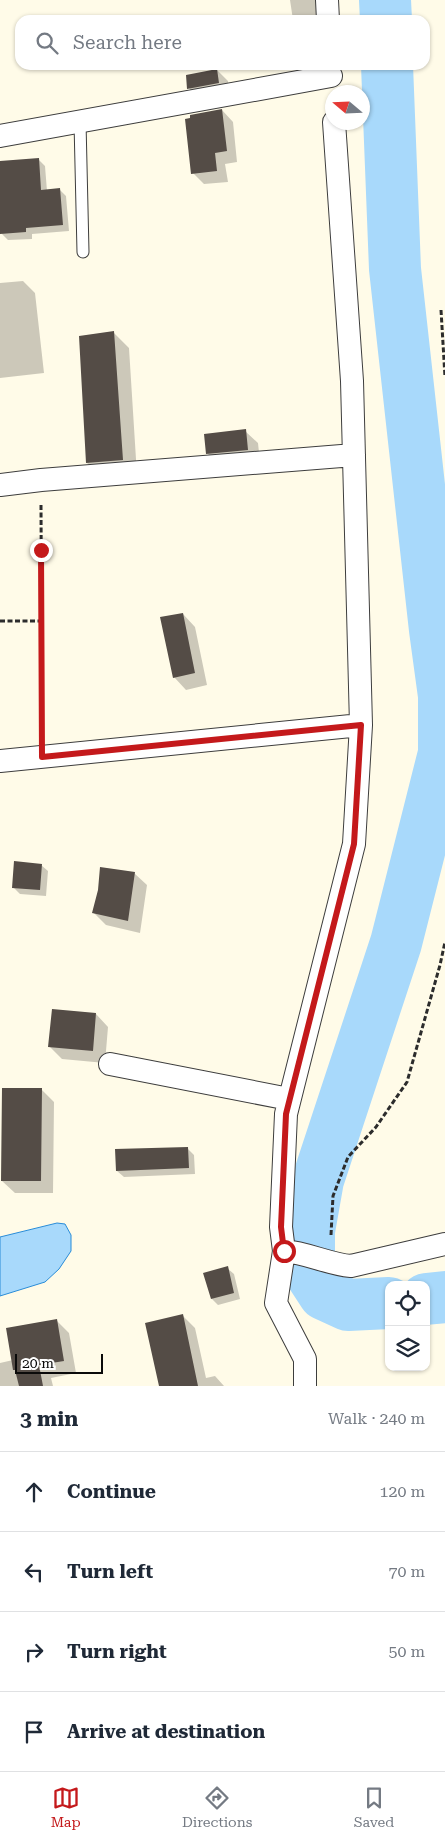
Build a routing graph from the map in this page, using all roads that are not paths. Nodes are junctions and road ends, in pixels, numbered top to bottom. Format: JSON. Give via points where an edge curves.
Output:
{"nodes":[{"id":1,"x":328,"y":0,"type":"edge"},
{"id":2,"x":328,"y":15,"type":"edge"},
{"id":3,"x":331,"y":79,"type":"edge"},
{"id":4,"x":80,"y":122,"type":"junction"},
{"id":5,"x":335,"y":130,"type":"edge"},
{"id":6,"x":0,"y":136,"type":"edge"},
{"id":7,"x":83,"y":252,"type":"dead end"},
{"id":8,"x":354,"y":455,"type":"junction"},
{"id":9,"x":0,"y":485,"type":"edge"},
{"id":10,"x":361,"y":725,"type":"junction"},
{"id":11,"x":0,"y":761,"type":"edge"},
{"id":12,"x":110,"y":1064,"type":"dead end"},
{"id":13,"x":290,"y":1099,"type":"junction"},
{"id":14,"x":445,"y":1244,"type":"edge"},
{"id":15,"x":288,"y":1251,"type":"junction"},
{"id":16,"x":305,"y":1386,"type":"edge"}],
"edges":[{"from":1,"to":2,"type":"street"},
{"from":3,"to":4,"type":"street"},
{"from":4,"to":6,"type":"street"},
{"from":4,"to":7,"type":"lane"},
{"from":5,"to":8,"type":"street"},
{"from":8,"to":9,"type":"street"},
{"from":8,"to":10,"type":"street"},
{"from":10,"to":11,"type":"street"},
{"from":10,"to":13,"type":"street","via":[[354,844]]},
{"from":12,"to":13,"type":"street"},
{"from":13,"to":15,"type":"street","via":[[286,1114],[281,1227]]},
{"from":14,"to":15,"type":"street","via":[[351,1266]]},
{"from":15,"to":16,"type":"street","via":[[276,1303],[305,1359]]}]}
